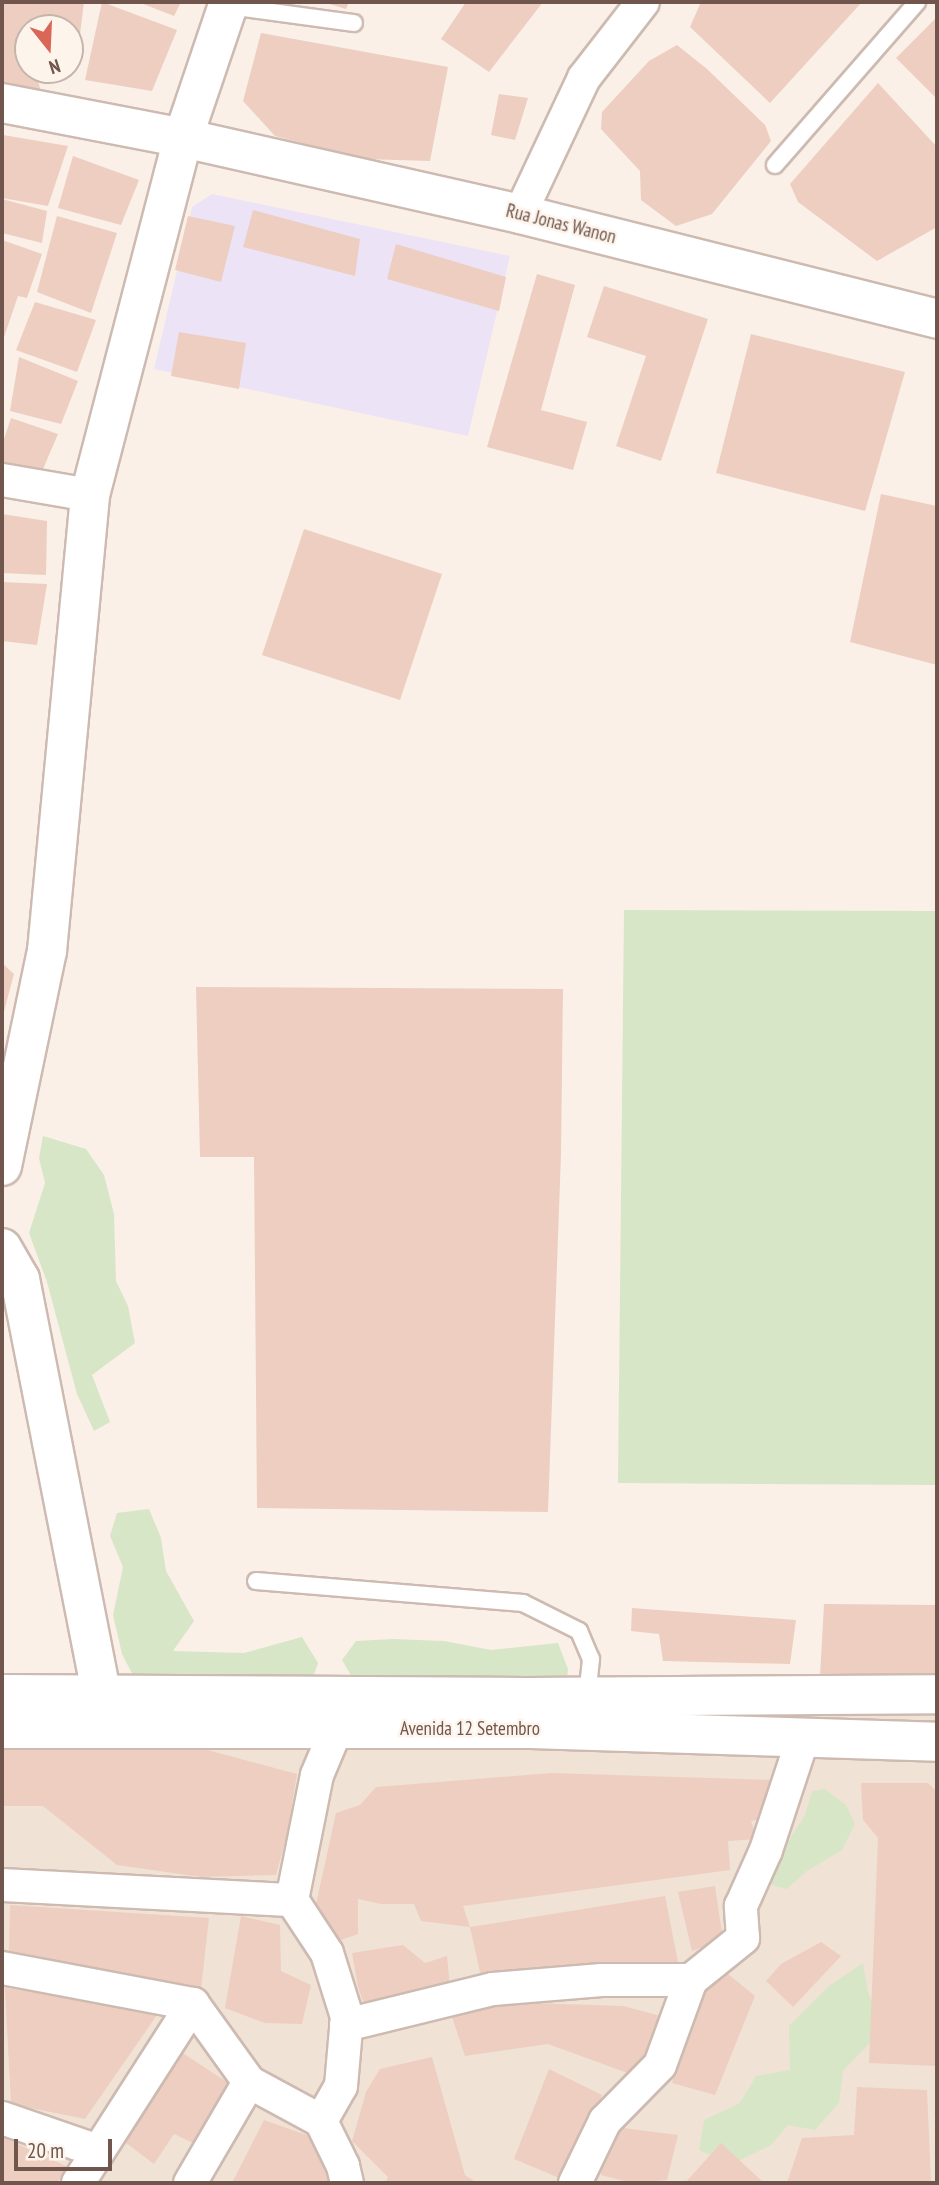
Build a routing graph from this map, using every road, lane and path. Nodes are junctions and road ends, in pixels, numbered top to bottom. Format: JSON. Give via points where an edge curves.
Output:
{"nodes":[{"id":1,"x":643,"y":2,"type":"edge"},
{"id":2,"x":917,"y":2,"type":"edge"},
{"id":3,"x":229,"y":4,"type":"edge"},
{"id":4,"x":354,"y":23,"type":"dead end"},
{"id":5,"x":2,"y":103,"type":"edge"},
{"id":6,"x":183,"y":138,"type":"junction"},
{"id":7,"x":775,"y":165,"type":"dead end"},
{"id":8,"x":520,"y":214,"type":"junction"},
{"id":9,"x":937,"y":319,"type":"edge"},
{"id":10,"x":2,"y":480,"type":"edge"},
{"id":11,"x":90,"y":495,"type":"junction"},
{"id":12,"x":2,"y":1166,"type":"edge"},
{"id":13,"x":2,"y":1248,"type":"edge"},
{"id":14,"x":256,"y":1581,"type":"dead end"},
{"id":15,"x":2,"y":1694,"type":"edge"},
{"id":16,"x":937,"y":1694,"type":"edge"},
{"id":17,"x":587,"y":1696,"type":"junction"},
{"id":18,"x":107,"y":1713,"type":"junction"},
{"id":19,"x":335,"y":1713,"type":"junction"},
{"id":20,"x":2,"y":1728,"type":"edge"},
{"id":21,"x":803,"y":1738,"type":"junction"},
{"id":22,"x":937,"y":1742,"type":"edge"},
{"id":23,"x":2,"y":1885,"type":"edge"},
{"id":24,"x":292,"y":1900,"type":"junction"},
{"id":25,"x":2,"y":1968,"type":"edge"},
{"id":26,"x":691,"y":1979,"type":"junction"},
{"id":27,"x":193,"y":2004,"type":"junction"},
{"id":28,"x":346,"y":2025,"type":"junction"},
{"id":29,"x":249,"y":2082,"type":"junction"},
{"id":30,"x":2,"y":2118,"type":"edge"},
{"id":31,"x":321,"y":2121,"type":"junction"},
{"id":32,"x":98,"y":2151,"type":"junction"},
{"id":33,"x":78,"y":2183,"type":"edge"},
{"id":34,"x":190,"y":2183,"type":"edge"},
{"id":35,"x":347,"y":2183,"type":"edge"},
{"id":36,"x":575,"y":2183,"type":"edge"}],
"edges":[{"from":1,"to":8,"type":"street","via":[[584,78]]},
{"from":2,"to":7,"type":"lane"},
{"from":3,"to":4,"type":"lane"},
{"from":3,"to":6,"type":"street"},
{"from":5,"to":6,"type":"street","name":"Rua Jonas Wanon"},
{"from":6,"to":8,"type":"street","name":"Rua Jonas Wanon"},
{"from":6,"to":11,"type":"street"},
{"from":8,"to":9,"type":"street","name":"Rua Jonas Wanon"},
{"from":10,"to":11,"type":"street"},
{"from":11,"to":12,"type":"street","via":[[47,951]]},
{"from":13,"to":18,"type":"street","via":[[20,1279]]},
{"from":14,"to":17,"type":"lane","via":[[523,1602],[579,1632],[591,1659]]},
{"from":15,"to":18,"type":"street","name":"Avenida 12 Setembro"},
{"from":16,"to":17,"type":"street","name":"Avenida 12 Setembro"},
{"from":17,"to":19,"type":"street","name":"Avenida 12 Setembro"},
{"from":18,"to":19,"type":"street","name":"Avenida 12 Setembro"},
{"from":18,"to":20,"type":"street","name":"Avenida 12 Setembro"},
{"from":19,"to":21,"type":"street","name":"Avenida 12 Setembro","via":[[531,1729]]},
{"from":19,"to":24,"type":"street","via":[[317,1775]]},
{"from":21,"to":22,"type":"street","name":"Avenida 12 Setembro"},
{"from":21,"to":26,"type":"street","via":[[766,1850],[741,1906],[743,1938]]},
{"from":23,"to":24,"type":"street"},
{"from":24,"to":28,"type":"street","via":[[327,1953]]},
{"from":25,"to":27,"type":"street"},
{"from":26,"to":28,"type":"street","via":[[493,1989]]},
{"from":26,"to":36,"type":"street","via":[[660,2065],[605,2121]]},
{"from":27,"to":29,"type":"street"},
{"from":27,"to":32,"type":"street"},
{"from":28,"to":31,"type":"street","via":[[341,2086]]},
{"from":29,"to":31,"type":"street"},
{"from":29,"to":34,"type":"street"},
{"from":30,"to":32,"type":"street"},
{"from":31,"to":35,"type":"street","via":[[344,2166]]},
{"from":32,"to":33,"type":"street"}]}
